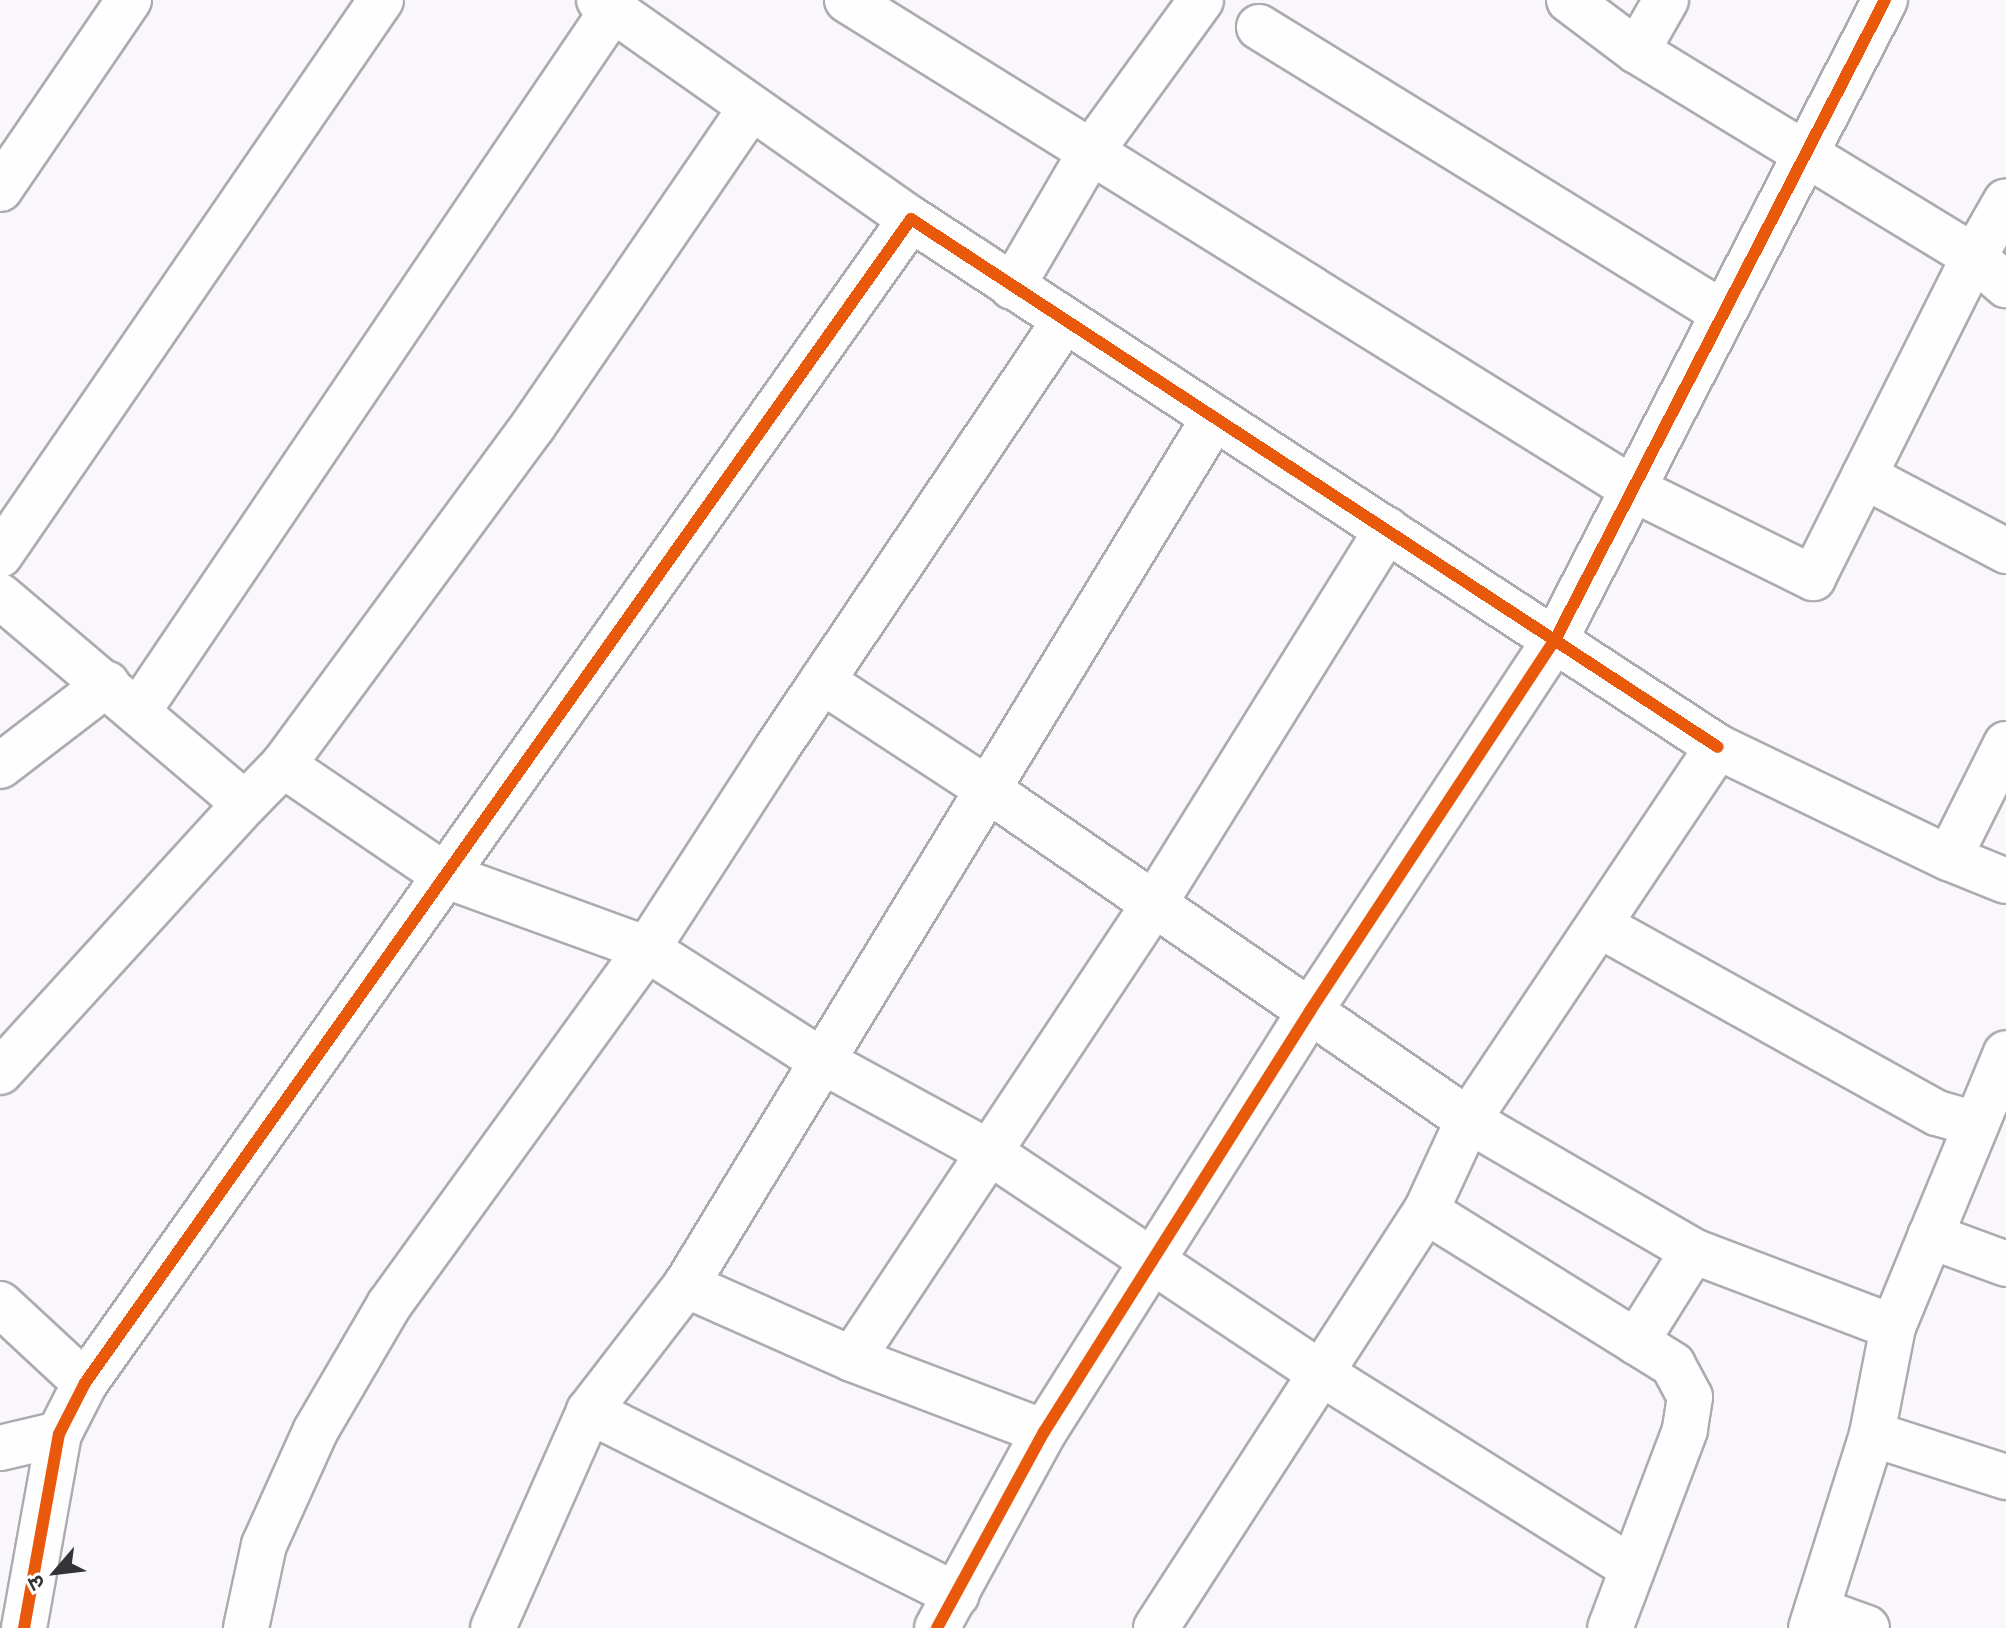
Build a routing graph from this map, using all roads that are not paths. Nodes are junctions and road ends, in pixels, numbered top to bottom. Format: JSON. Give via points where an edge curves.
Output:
{"nodes":[{"id":1,"x":129,"y":0,"type":"edge"},
{"id":2,"x":381,"y":0,"type":"edge"},
{"id":3,"x":847,"y":0,"type":"edge"},
{"id":4,"x":1201,"y":0,"type":"edge"},
{"id":5,"x":1220,"y":0,"type":"edge"},
{"id":6,"x":1569,"y":0,"type":"edge"},
{"id":7,"x":1666,"y":0,"type":"edge"},
{"id":8,"x":1885,"y":0,"type":"edge"},
{"id":9,"x":606,"y":4,"type":"edge"},
{"id":10,"x":1268,"y":14,"type":"edge"},
{"id":11,"x":1637,"y":51,"type":"junction"},
{"id":12,"x":750,"y":109,"type":"junction"},
{"id":13,"x":1090,"y":153,"type":"junction"},
{"id":14,"x":1806,"y":154,"type":"junction"},
{"id":15,"x":0,"y":189,"type":"edge"},
{"id":16,"x":2006,"y":201,"type":"edge"},
{"id":17,"x":911,"y":219,"type":"junction"},
{"id":18,"x":1990,"y":271,"type":"edge"},
{"id":19,"x":1012,"y":287,"type":"junction"},
{"id":20,"x":1723,"y":313,"type":"junction"},
{"id":21,"x":1065,"y":320,"type":"junction"},
{"id":22,"x":1214,"y":418,"type":"junction"},
{"id":23,"x":1864,"y":476,"type":"junction"},
{"id":24,"x":1633,"y":489,"type":"junction"},
{"id":25,"x":1387,"y":530,"type":"junction"},
{"id":26,"x":2006,"y":551,"type":"edge"},
{"id":27,"x":0,"y":555,"type":"edge"},
{"id":28,"x":0,"y":596,"type":"edge"},
{"id":29,"x":1555,"y":640,"type":"junction"},
{"id":30,"x":822,"y":681,"type":"junction"},
{"id":31,"x":123,"y":697,"type":"junction"},
{"id":32,"x":2006,"y":744,"type":"edge"},
{"id":33,"x":1718,"y":747,"type":"junction"},
{"id":34,"x":283,"y":765,"type":"junction"},
{"id":35,"x":0,"y":766,"type":"edge"},
{"id":36,"x":987,"y":789,"type":"junction"},
{"id":37,"x":245,"y":804,"type":"junction"},
{"id":38,"x":1949,"y":858,"type":"junction"},
{"id":39,"x":444,"y":875,"type":"junction"},
{"id":40,"x":2006,"y":881,"type":"edge"},
{"id":41,"x":1154,"y":904,"type":"junction"},
{"id":42,"x":1599,"y":925,"type":"junction"},
{"id":43,"x":647,"y":949,"type":"junction"},
{"id":44,"x":1310,"y":1011,"type":"junction"},
{"id":45,"x":2006,"y":1053,"type":"edge"},
{"id":46,"x":822,"y":1061,"type":"junction"},
{"id":47,"x":0,"y":1072,"type":"edge"},
{"id":48,"x":1468,"y":1120,"type":"junction"},
{"id":49,"x":1976,"y":1124,"type":"junction"},
{"id":50,"x":989,"y":1152,"type":"junction"},
{"id":51,"x":1426,"y":1211,"type":"junction"},
{"id":52,"x":1930,"y":1236,"type":"junction"},
{"id":53,"x":1693,"y":1251,"type":"junction"},
{"id":54,"x":1153,"y":1259,"type":"junction"},
{"id":55,"x":2006,"y":1264,"type":"edge"},
{"id":56,"x":686,"y":1285,"type":"junction"},
{"id":57,"x":0,"y":1304,"type":"edge"},
{"id":58,"x":1893,"y":1327,"type":"junction"},
{"id":59,"x":1636,"y":1342,"type":"junction"},
{"id":60,"x":852,"y":1359,"type":"junction"},
{"id":61,"x":1321,"y":1373,"type":"junction"},
{"id":62,"x":85,"y":1383,"type":"junction"},
{"id":63,"x":589,"y":1411,"type":"junction"},
{"id":64,"x":1044,"y":1432,"type":"junction"},
{"id":65,"x":59,"y":1434,"type":"junction"},
{"id":66,"x":1872,"y":1434,"type":"junction"},
{"id":67,"x":0,"y":1448,"type":"edge"},
{"id":68,"x":2006,"y":1477,"type":"edge"},
{"id":69,"x":1630,"y":1567,"type":"junction"},
{"id":70,"x":18,"y":1609,"type":"edge"},
{"id":71,"x":947,"y":1612,"type":"edge"},
{"id":72,"x":1814,"y":1619,"type":"edge"},
{"id":73,"x":246,"y":1628,"type":"edge"},
{"id":74,"x":493,"y":1628,"type":"edge"},
{"id":75,"x":1156,"y":1628,"type":"edge"},
{"id":76,"x":1610,"y":1628,"type":"edge"},
{"id":77,"x":1867,"y":1628,"type":"edge"}],
"edges":[{"from":1,"to":15,"type":"street"},
{"from":2,"to":27,"type":"street"},
{"from":3,"to":13,"type":"street"},
{"from":4,"to":13,"type":"street"},
{"from":5,"to":10,"type":"street"},
{"from":6,"to":11,"type":"street"},
{"from":7,"to":11,"type":"street"},
{"from":8,"to":14,"type":"street"},
{"from":9,"to":12,"type":"street"},
{"from":9,"to":31,"type":"street"},
{"from":10,"to":20,"type":"street"},
{"from":11,"to":14,"type":"street"},
{"from":12,"to":17,"type":"street"},
{"from":12,"to":34,"type":"street","via":[[533,426]]},
{"from":13,"to":19,"type":"street"},
{"from":13,"to":24,"type":"street"},
{"from":14,"to":18,"type":"street"},
{"from":14,"to":20,"type":"street"},
{"from":16,"to":18,"type":"street"},
{"from":17,"to":19,"type":"street"},
{"from":17,"to":39,"type":"street"},
{"from":18,"to":23,"type":"street"},
{"from":19,"to":21,"type":"street"},
{"from":20,"to":24,"type":"street"},
{"from":21,"to":22,"type":"street"},
{"from":21,"to":30,"type":"street"},
{"from":22,"to":25,"type":"street"},
{"from":22,"to":36,"type":"street"},
{"from":23,"to":24,"type":"street","via":[[1813,578]]},
{"from":23,"to":26,"type":"street"},
{"from":24,"to":29,"type":"street"},
{"from":25,"to":29,"type":"street"},
{"from":25,"to":41,"type":"street"},
{"from":28,"to":31,"type":"street"},
{"from":29,"to":33,"type":"street"},
{"from":29,"to":44,"type":"street"},
{"from":30,"to":36,"type":"street"},
{"from":30,"to":43,"type":"street"},
{"from":31,"to":35,"type":"street"},
{"from":31,"to":37,"type":"street"},
{"from":32,"to":38,"type":"street"},
{"from":33,"to":38,"type":"street"},
{"from":33,"to":42,"type":"street"},
{"from":34,"to":37,"type":"street"},
{"from":34,"to":39,"type":"street"},
{"from":36,"to":41,"type":"street"},
{"from":36,"to":46,"type":"street"},
{"from":37,"to":47,"type":"street"},
{"from":38,"to":40,"type":"street"},
{"from":39,"to":43,"type":"street"},
{"from":39,"to":62,"type":"street"},
{"from":41,"to":44,"type":"street"},
{"from":41,"to":50,"type":"street"},
{"from":42,"to":48,"type":"street"},
{"from":42,"to":49,"type":"street","via":[[1937,1113]]},
{"from":43,"to":46,"type":"street"},
{"from":43,"to":73,"type":"street","via":[[389,1305],[316,1430],[264,1545]]},
{"from":44,"to":48,"type":"street"},
{"from":44,"to":54,"type":"street"},
{"from":45,"to":49,"type":"street"},
{"from":46,"to":50,"type":"street"},
{"from":46,"to":56,"type":"street"},
{"from":48,"to":51,"type":"street"},
{"from":48,"to":53,"type":"street"},
{"from":49,"to":52,"type":"street"},
{"from":50,"to":54,"type":"street"},
{"from":50,"to":60,"type":"street"},
{"from":51,"to":59,"type":"street"},
{"from":51,"to":61,"type":"street"},
{"from":52,"to":55,"type":"street"},
{"from":52,"to":58,"type":"street"},
{"from":53,"to":58,"type":"street"},
{"from":53,"to":59,"type":"street"},
{"from":54,"to":61,"type":"street"},
{"from":54,"to":64,"type":"street"},
{"from":56,"to":60,"type":"street"},
{"from":56,"to":63,"type":"street"},
{"from":57,"to":62,"type":"street"},
{"from":58,"to":66,"type":"street"},
{"from":59,"to":69,"type":"street","via":[[1673,1365],[1690,1397],[1685,1430]]},
{"from":60,"to":64,"type":"street"},
{"from":61,"to":69,"type":"street"},
{"from":61,"to":75,"type":"street"},
{"from":62,"to":65,"type":"street"},
{"from":63,"to":71,"type":"street"},
{"from":63,"to":74,"type":"street"},
{"from":64,"to":71,"type":"street"},
{"from":65,"to":67,"type":"street"},
{"from":65,"to":70,"type":"street"},
{"from":66,"to":68,"type":"street"},
{"from":66,"to":72,"type":"street"},
{"from":69,"to":76,"type":"street"},
{"from":72,"to":77,"type":"street"}]}
